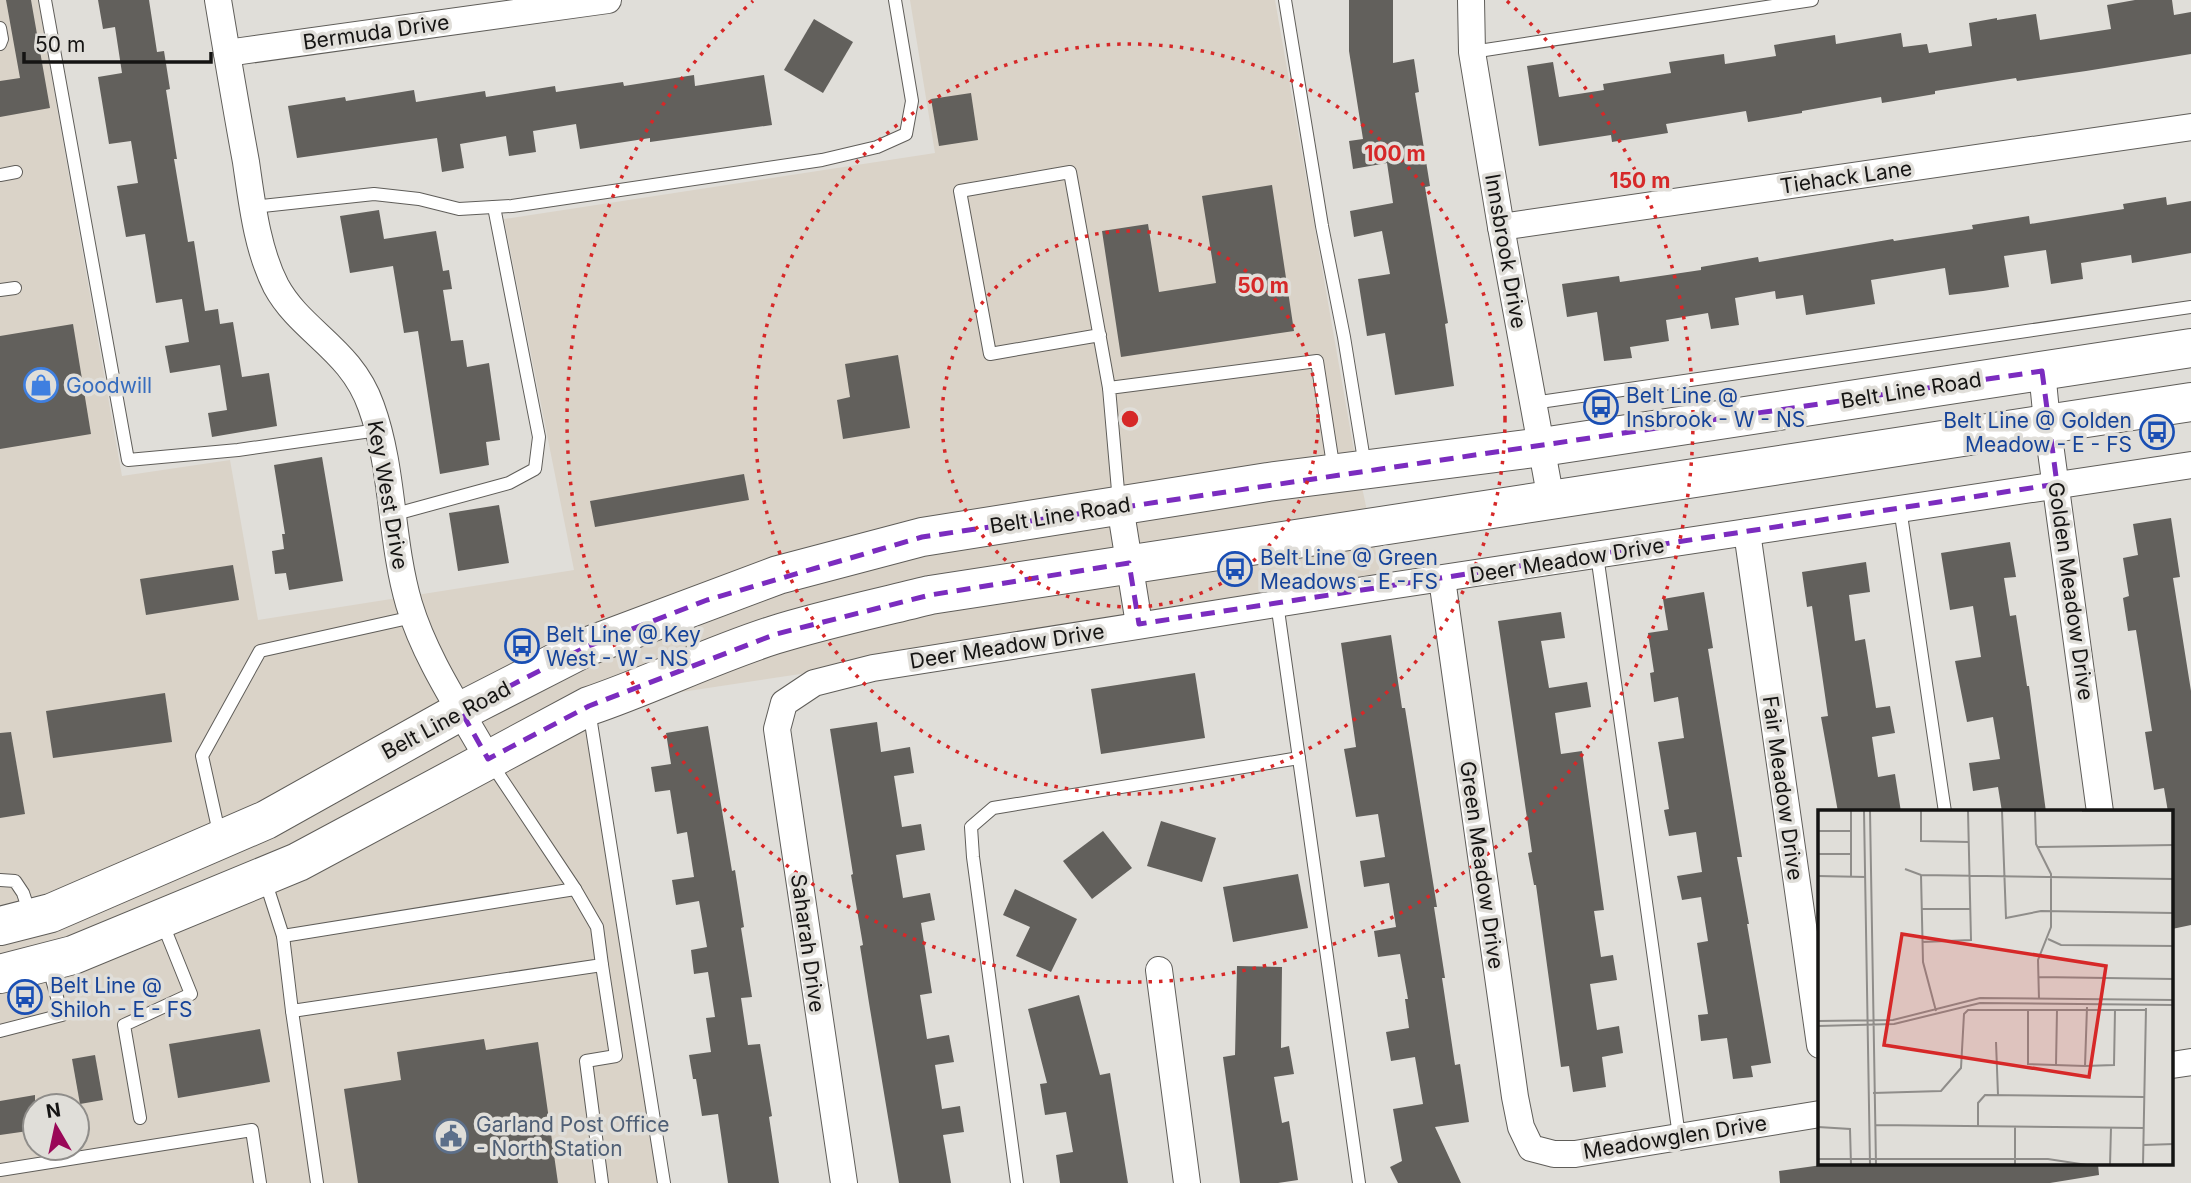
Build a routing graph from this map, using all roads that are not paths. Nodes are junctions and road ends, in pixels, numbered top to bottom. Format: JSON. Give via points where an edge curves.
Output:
{"nodes":[{"id":1,"x":45,"y":0,"type":"edge"},
{"id":2,"x":218,"y":0,"type":"edge"},
{"id":3,"x":608,"y":0,"type":"edge"},
{"id":4,"x":895,"y":0,"type":"edge"},
{"id":5,"x":1285,"y":0,"type":"edge"},
{"id":6,"x":1471,"y":0,"type":"edge"},
{"id":7,"x":1812,"y":0,"type":"edge"},
{"id":8,"x":0,"y":29,"type":"edge"},
{"id":9,"x":0,"y":44,"type":"edge"},
{"id":10,"x":1472,"y":52,"type":"junction"},
{"id":11,"x":227,"y":53,"type":"junction"},
{"id":12,"x":2191,"y":127,"type":"edge"},
{"id":13,"x":16,"y":172,"type":"dead end"},
{"id":14,"x":0,"y":175,"type":"edge"},
{"id":15,"x":253,"y":207,"type":"junction"},
{"id":16,"x":494,"y":207,"type":"junction"},
{"id":17,"x":1501,"y":227,"type":"junction"},
{"id":18,"x":15,"y":288,"type":"dead end"},
{"id":19,"x":0,"y":290,"type":"edge"},
{"id":20,"x":2191,"y":307,"type":"edge"},
{"id":21,"x":1100,"y":335,"type":"junction"},
{"id":22,"x":2191,"y":348,"type":"edge"},
{"id":23,"x":2042,"y":370,"type":"junction"},
{"id":24,"x":1109,"y":388,"type":"junction"},
{"id":25,"x":1534,"y":402,"type":"junction"},
{"id":26,"x":2191,"y":402,"type":"edge"},
{"id":27,"x":2047,"y":422,"type":"junction"},
{"id":28,"x":378,"y":430,"type":"junction"},
{"id":29,"x":1542,"y":447,"type":"junction"},
{"id":30,"x":2191,"y":465,"type":"edge"},
{"id":31,"x":1350,"y":472,"type":"junction"},
{"id":32,"x":2057,"y":484,"type":"junction"},
{"id":33,"x":1551,"y":500,"type":"junction"},
{"id":34,"x":1120,"y":506,"type":"junction"},
{"id":35,"x":1900,"y":508,"type":"junction"},
{"id":36,"x":392,"y":515,"type":"junction"},
{"id":37,"x":1747,"y":532,"type":"junction"},
{"id":38,"x":1597,"y":555,"type":"junction"},
{"id":39,"x":1129,"y":563,"type":"junction"},
{"id":40,"x":1442,"y":579,"type":"junction"},
{"id":41,"x":1277,"y":603,"type":"junction"},
{"id":42,"x":413,"y":617,"type":"junction"},
{"id":43,"x":1139,"y":624,"type":"junction"},
{"id":44,"x":785,"y":703,"type":"joint"},
{"id":45,"x":589,"y":706,"type":"junction"},
{"id":46,"x":461,"y":711,"type":"junction"},
{"id":47,"x":1299,"y":758,"type":"junction"},
{"id":48,"x":488,"y":759,"type":"junction"},
{"id":49,"x":1945,"y":810,"type":"edge"},
{"id":50,"x":2101,"y":810,"type":"edge"},
{"id":51,"x":221,"y":840,"type":"junction"},
{"id":52,"x":264,"y":876,"type":"junction"},
{"id":53,"x":0,"y":880,"type":"edge"},
{"id":54,"x":575,"y":889,"type":"junction"},
{"id":55,"x":160,"y":918,"type":"junction"},
{"id":56,"x":15,"y":922,"type":"edge"},
{"id":57,"x":283,"y":936,"type":"junction"},
{"id":58,"x":47,"y":962,"type":"junction"},
{"id":59,"x":603,"y":965,"type":"junction"},
{"id":60,"x":1158,"y":970,"type":"dead end"},
{"id":61,"x":0,"y":974,"type":"edge"},
{"id":62,"x":292,"y":1011,"type":"junction"},
{"id":63,"x":0,"y":1031,"type":"edge"},
{"id":64,"x":1818,"y":1031,"type":"edge"},
{"id":65,"x":1818,"y":1114,"type":"edge"},
{"id":66,"x":140,"y":1118,"type":"dead end"},
{"id":67,"x":1679,"y":1136,"type":"junction"},
{"id":68,"x":1531,"y":1148,"type":"joint"},
{"id":69,"x":0,"y":1170,"type":"edge"},
{"id":70,"x":260,"y":1183,"type":"edge"},
{"id":71,"x":317,"y":1183,"type":"edge"},
{"id":72,"x":602,"y":1183,"type":"edge"},
{"id":73,"x":664,"y":1183,"type":"edge"},
{"id":74,"x":844,"y":1183,"type":"edge"},
{"id":75,"x":1017,"y":1183,"type":"edge"},
{"id":76,"x":1187,"y":1183,"type":"edge"},
{"id":77,"x":1359,"y":1183,"type":"edge"}],
"edges":[{"from":1,"to":28,"type":"lane","via":[[128,460]]},
{"from":2,"to":11,"type":"street","name":"Key West Drive"},
{"from":3,"to":11,"type":"street","name":"Bermuda Drive"},
{"from":4,"to":16,"type":"lane","via":[[912,102],[906,135],[877,148],[822,160]]},
{"from":5,"to":31,"type":"lane","via":[[1344,337]]},
{"from":6,"to":10,"type":"street","name":"Innsbrook Drive"},
{"from":7,"to":10,"type":"lane"},
{"from":8,"to":9,"type":"lane"},
{"from":10,"to":17,"type":"street","name":"Innsbrook Drive"},
{"from":11,"to":15,"type":"street","name":"Key West Drive"},
{"from":12,"to":17,"type":"street","name":"Tiehack Lane"},
{"from":13,"to":14,"type":"lane"},
{"from":15,"to":16,"type":"lane","via":[[374,194],[459,209]]},
{"from":15,"to":28,"type":"street","name":"Key West Drive","via":[[277,287],[300,317],[355,371]]},
{"from":16,"to":36,"type":"lane","via":[[539,437],[535,469],[509,483]]},
{"from":17,"to":25,"type":"street","name":"Innsbrook Drive"},
{"from":18,"to":19,"type":"lane"},
{"from":20,"to":25,"type":"lane"},
{"from":21,"to":21,"type":"lane","via":[[1070,173],[960,191],[990,354]]},
{"from":21,"to":24,"type":"lane"},
{"from":22,"to":23,"type":"main road","name":"Belt Line Road"},
{"from":23,"to":27,"type":"street","name":"Golden Meadow Drive"},
{"from":23,"to":29,"type":"main road","name":"Belt Line Road"},
{"from":24,"to":31,"type":"lane","via":[[1317,361]]},
{"from":24,"to":34,"type":"lane"},
{"from":25,"to":29,"type":"street","name":"Innsbrook Drive"},
{"from":26,"to":27,"type":"main road"},
{"from":27,"to":32,"type":"street","name":"Golden Meadow Drive"},
{"from":27,"to":33,"type":"main road"},
{"from":28,"to":36,"type":"street","name":"Key West Drive"},
{"from":29,"to":31,"type":"main road","name":"Belt Line Road"},
{"from":29,"to":33,"type":"street","name":"Innsbrook Drive"},
{"from":30,"to":32,"type":"street","name":"Deer Meadow Drive"},
{"from":31,"to":34,"type":"main road","name":"Belt Line Road"},
{"from":32,"to":35,"type":"street","name":"Deer Meadow Drive"},
{"from":32,"to":50,"type":"street","name":"Golden Meadow Drive"},
{"from":33,"to":39,"type":"main road"},
{"from":34,"to":39,"type":"street"},
{"from":34,"to":46,"type":"main road","name":"Belt Line Road","via":[[922,537],[778,575],[586,647]]},
{"from":35,"to":37,"type":"street","name":"Deer Meadow Drive"},
{"from":35,"to":49,"type":"lane"},
{"from":36,"to":42,"type":"street","name":"Key West Drive"},
{"from":37,"to":38,"type":"street","name":"Deer Meadow Drive"},
{"from":37,"to":64,"type":"street","name":"Fair Meadow Drive"},
{"from":38,"to":40,"type":"street","name":"Deer Meadow Drive"},
{"from":38,"to":67,"type":"lane"},
{"from":39,"to":43,"type":"street"},
{"from":39,"to":45,"type":"main road","via":[[930,595],[776,634]]},
{"from":40,"to":41,"type":"street","name":"Deer Meadow Drive"},
{"from":40,"to":68,"type":"street","name":"Green Meadow Drive","via":[[1515,1097]]},
{"from":41,"to":43,"type":"street","name":"Deer Meadow Drive"},
{"from":41,"to":47,"type":"lane"},
{"from":42,"to":46,"type":"street","name":"Key West Drive"},
{"from":42,"to":51,"type":"lane","via":[[260,651],[202,756]]},
{"from":43,"to":44,"type":"street","name":"Deer Meadow Drive","via":[[873,668],[814,683]]},
{"from":44,"to":74,"type":"street","name":"Saharah Drive","via":[[777,729]]},
{"from":45,"to":48,"type":"main road"},
{"from":45,"to":73,"type":"lane"},
{"from":46,"to":48,"type":"street","name":"Key West Drive"},
{"from":46,"to":51,"type":"main road","name":"Belt Line Road","via":[[266,820]]},
{"from":47,"to":75,"type":"lane","via":[[993,808],[971,827]]},
{"from":47,"to":77,"type":"lane"},
{"from":48,"to":52,"type":"main road"},
{"from":48,"to":54,"type":"lane"},
{"from":51,"to":56,"type":"main road","name":"Belt Line Road","via":[[51,912]]},
{"from":52,"to":55,"type":"main road"},
{"from":52,"to":57,"type":"lane"},
{"from":53,"to":56,"type":"lane","via":[[15,881],[23,893]]},
{"from":54,"to":57,"type":"lane"},
{"from":54,"to":59,"type":"lane","via":[[597,927]]},
{"from":55,"to":58,"type":"main road"},
{"from":55,"to":66,"type":"lane","via":[[191,995],[124,1024]]},
{"from":57,"to":62,"type":"lane"},
{"from":58,"to":61,"type":"main road"},
{"from":58,"to":63,"type":"lane","via":[[62,1014]]},
{"from":59,"to":62,"type":"lane"},
{"from":59,"to":72,"type":"lane","via":[[616,1056],[586,1061]]},
{"from":60,"to":76,"type":"street"},
{"from":62,"to":71,"type":"lane"},
{"from":65,"to":67,"type":"street","name":"Meadowglen Drive"},
{"from":67,"to":68,"type":"street","name":"Meadowglen Drive","via":[[1575,1154]]},
{"from":69,"to":70,"type":"lane","via":[[252,1130]]}]}
